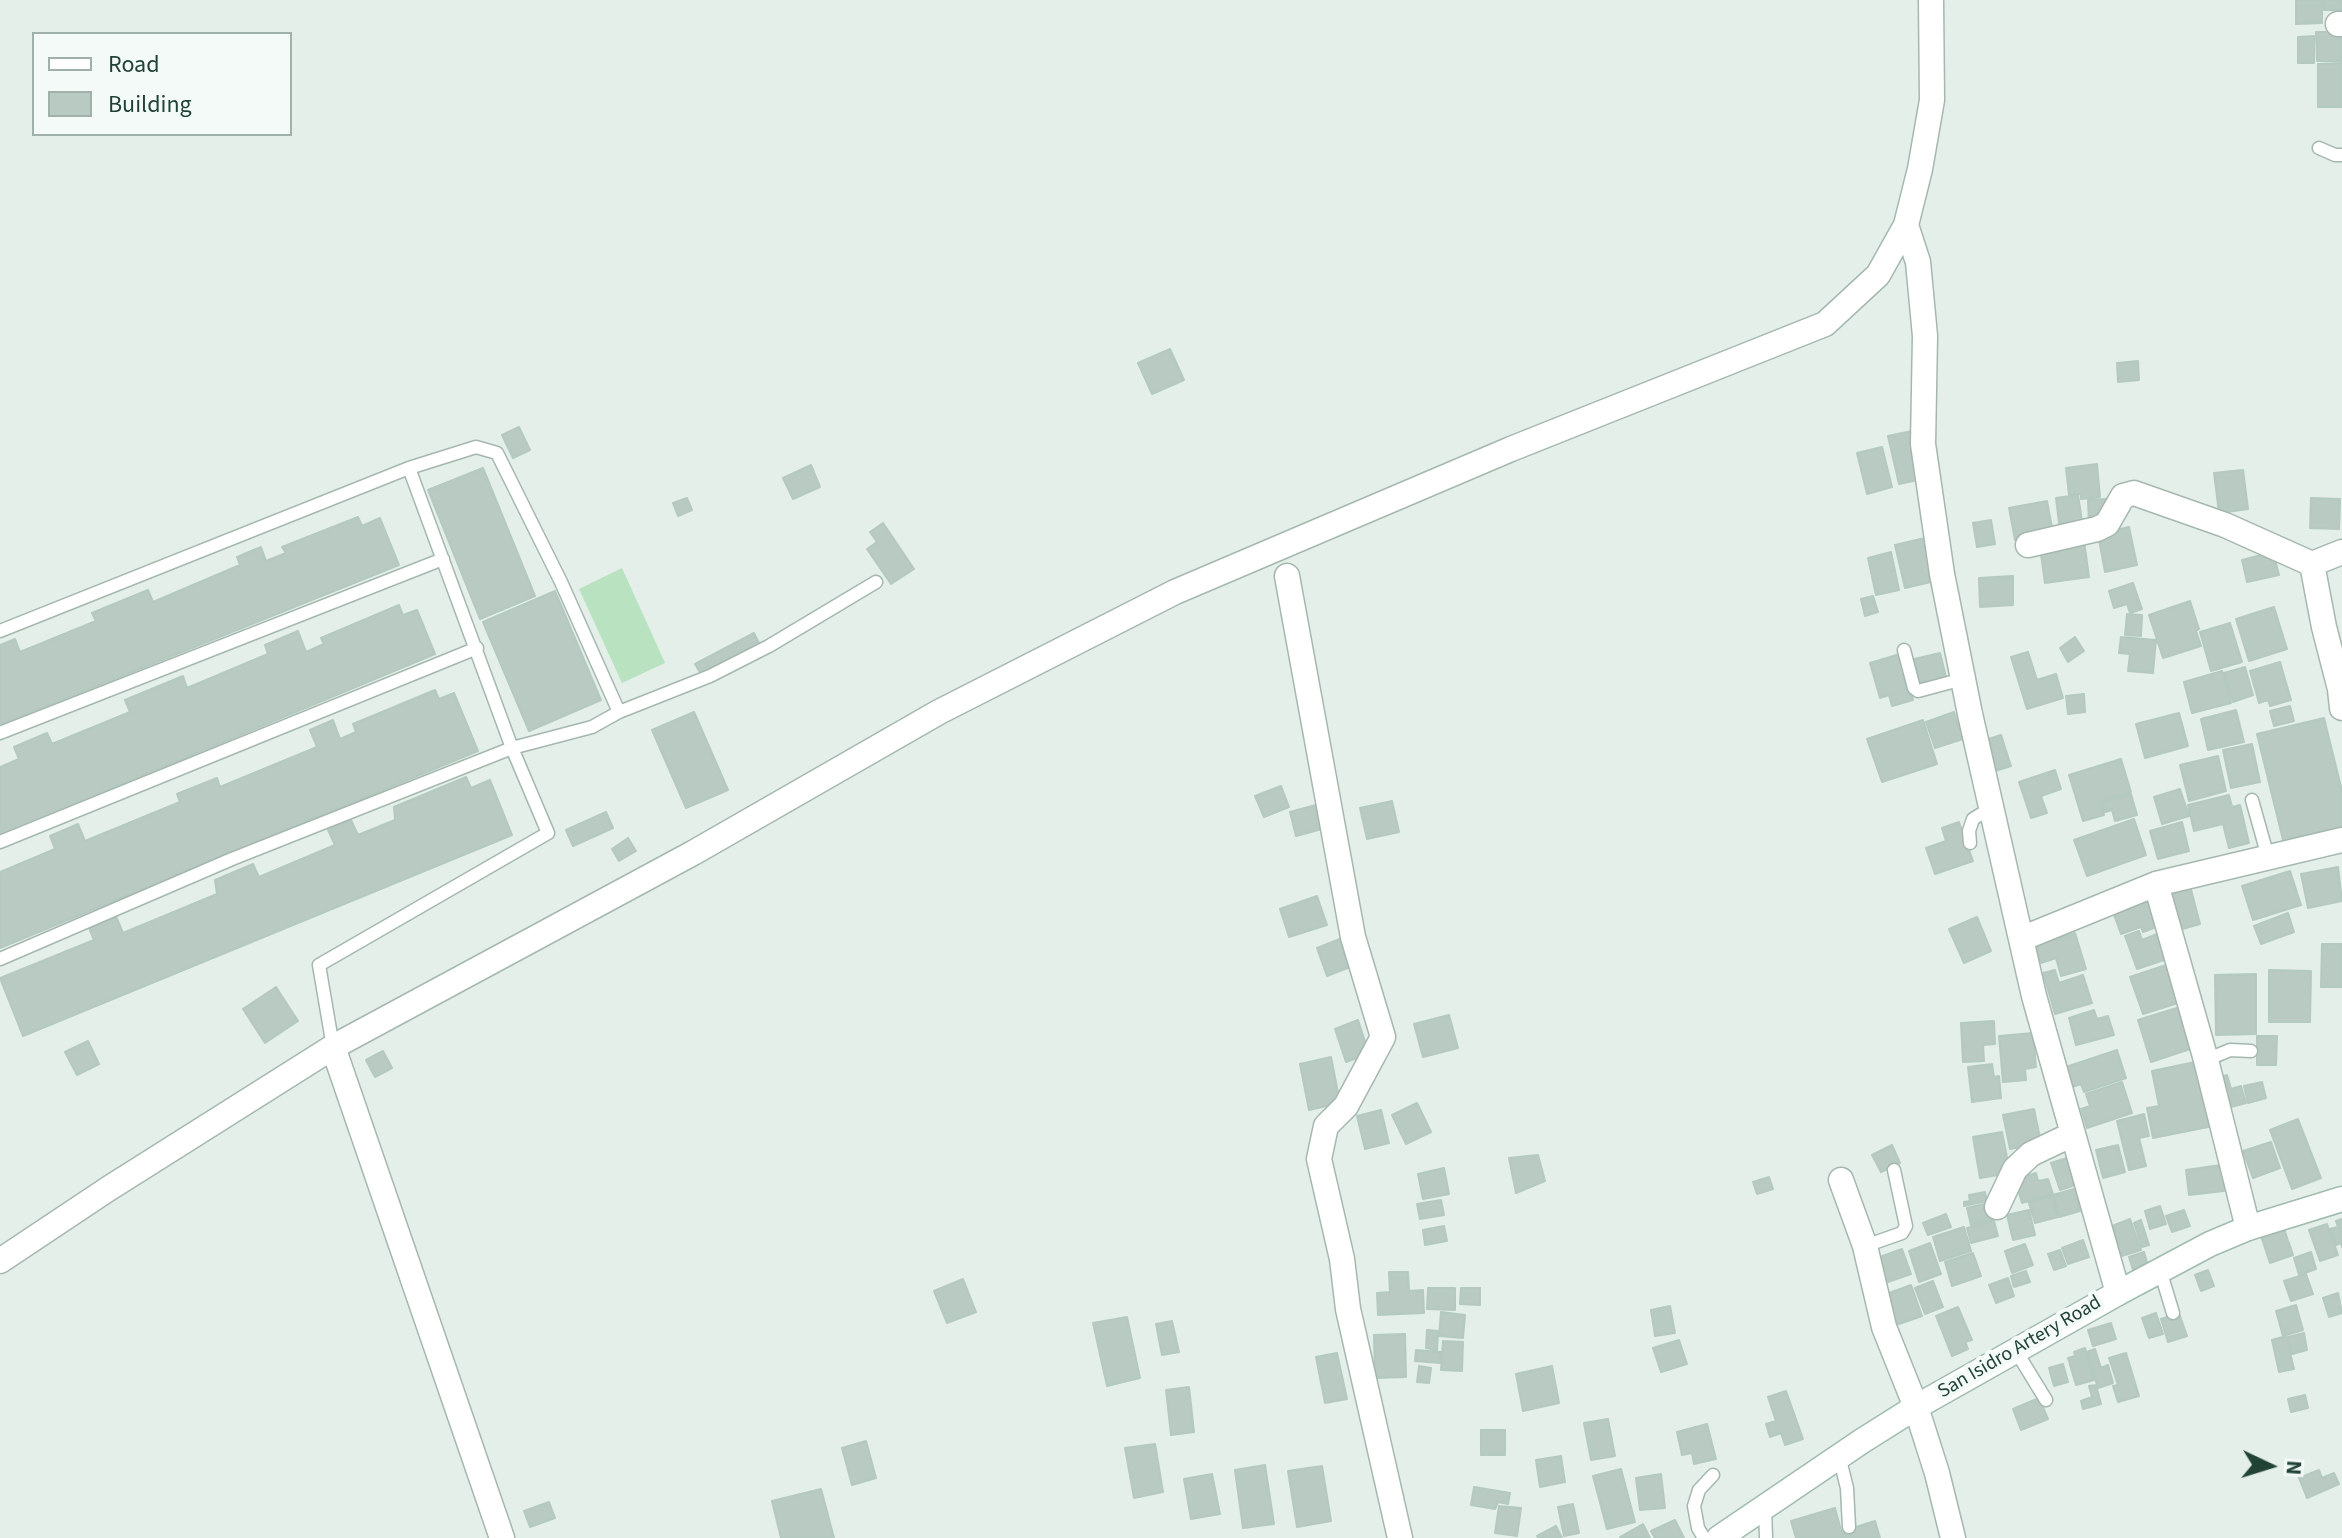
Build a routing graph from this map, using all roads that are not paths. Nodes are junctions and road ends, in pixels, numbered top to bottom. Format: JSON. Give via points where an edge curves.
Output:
{"nodes":[{"id":1,"x":1931,"y":0,"type":"edge"},
{"id":2,"x":2319,"y":148,"type":"dead end"},
{"id":3,"x":2342,"y":155,"type":"edge"},
{"id":4,"x":1906,"y":225,"type":"junction"},
{"id":5,"x":409,"y":468,"type":"junction"},
{"id":6,"x":2028,"y":545,"type":"dead end"},
{"id":7,"x":2342,"y":552,"type":"edge"},
{"id":8,"x":443,"y":559,"type":"junction"},
{"id":9,"x":2312,"y":564,"type":"junction"},
{"id":10,"x":1287,"y":576,"type":"dead end"},
{"id":11,"x":876,"y":582,"type":"dead end"},
{"id":12,"x":0,"y":631,"type":"edge"},
{"id":13,"x":477,"y":648,"type":"junction"},
{"id":14,"x":1904,"y":650,"type":"dead end"},
{"id":15,"x":1963,"y":679,"type":"junction"},
{"id":16,"x":2341,"y":695,"type":"edge"},
{"id":17,"x":619,"y":712,"type":"junction"},
{"id":18,"x":0,"y":733,"type":"edge"},
{"id":19,"x":512,"y":748,"type":"junction"},
{"id":20,"x":2252,"y":800,"type":"dead end"},
{"id":21,"x":1991,"y":808,"type":"junction"},
{"id":22,"x":2342,"y":840,"type":"edge"},
{"id":23,"x":0,"y":842,"type":"edge"},
{"id":24,"x":1970,"y":843,"type":"dead end"},
{"id":25,"x":2268,"y":857,"type":"junction"},
{"id":26,"x":2156,"y":884,"type":"junction"},
{"id":27,"x":2021,"y":939,"type":"junction"},
{"id":28,"x":0,"y":959,"type":"edge"},
{"id":29,"x":333,"y":1047,"type":"junction"},
{"id":30,"x":2251,"y":1051,"type":"dead end"},
{"id":31,"x":2206,"y":1060,"type":"junction"},
{"id":32,"x":2073,"y":1134,"type":"junction"},
{"id":33,"x":1894,"y":1170,"type":"dead end"},
{"id":34,"x":1841,"y":1180,"type":"dead end"},
{"id":35,"x":2342,"y":1199,"type":"edge"},
{"id":36,"x":1997,"y":1207,"type":"dead end"},
{"id":37,"x":2248,"y":1228,"type":"junction"},
{"id":38,"x":1865,"y":1246,"type":"junction"},
{"id":39,"x":0,"y":1261,"type":"edge"},
{"id":40,"x":2160,"y":1270,"type":"junction"},
{"id":41,"x":2118,"y":1293,"type":"junction"},
{"id":42,"x":2173,"y":1313,"type":"dead end"},
{"id":43,"x":2016,"y":1351,"type":"junction"},
{"id":44,"x":2046,"y":1400,"type":"dead end"},
{"id":45,"x":1916,"y":1407,"type":"junction"},
{"id":46,"x":1839,"y":1456,"type":"junction"},
{"id":47,"x":1713,"y":1475,"type":"dead end"},
{"id":48,"x":1765,"y":1507,"type":"junction"},
{"id":49,"x":1849,"y":1527,"type":"dead end"},
{"id":50,"x":502,"y":1538,"type":"edge"},
{"id":51,"x":1400,"y":1538,"type":"edge"},
{"id":52,"x":1704,"y":1538,"type":"edge"},
{"id":53,"x":1719,"y":1538,"type":"edge"},
{"id":54,"x":1766,"y":1538,"type":"edge"},
{"id":55,"x":1953,"y":1538,"type":"edge"}],
"edges":[{"from":1,"to":4,"type":"street","via":[[1932,100]]},
{"from":2,"to":3,"type":"lane"},
{"from":4,"to":15,"type":"street","via":[[1918,262],[1925,336],[1923,444]]},
{"from":4,"to":29,"type":"street","via":[[1878,275],[1825,324],[1511,449],[1175,592],[939,712],[693,853]]},
{"from":5,"to":8,"type":"lane"},
{"from":5,"to":12,"type":"lane"},
{"from":5,"to":17,"type":"lane","via":[[476,447],[497,453]]},
{"from":6,"to":9,"type":"street","via":[[2097,529],[2107,524],[2123,496],[2134,493]]},
{"from":7,"to":9,"type":"street"},
{"from":8,"to":13,"type":"lane"},
{"from":8,"to":18,"type":"lane"},
{"from":9,"to":16,"type":"street"},
{"from":10,"to":51,"type":"street","via":[[1353,937],[1383,1037],[1346,1106],[1326,1126],[1319,1159]]},
{"from":11,"to":17,"type":"lane","via":[[710,676]]},
{"from":13,"to":19,"type":"lane"},
{"from":13,"to":23,"type":"lane"},
{"from":14,"to":15,"type":"lane","via":[[1918,691]]},
{"from":15,"to":21,"type":"street"},
{"from":17,"to":19,"type":"lane","via":[[592,727]]},
{"from":19,"to":28,"type":"lane","via":[[232,859]]},
{"from":19,"to":29,"type":"lane","via":[[548,833],[319,965]]},
{"from":20,"to":25,"type":"lane"},
{"from":21,"to":24,"type":"lane","via":[[1973,819]]},
{"from":21,"to":27,"type":"street"},
{"from":22,"to":25,"type":"street"},
{"from":25,"to":26,"type":"street"},
{"from":26,"to":27,"type":"street"},
{"from":26,"to":31,"type":"street"},
{"from":27,"to":32,"type":"street"},
{"from":29,"to":39,"type":"street"},
{"from":29,"to":50,"type":"street"},
{"from":30,"to":31,"type":"lane","via":[[2230,1050]]},
{"from":31,"to":37,"type":"street"},
{"from":32,"to":36,"type":"street","via":[[2031,1154],[2015,1169]]},
{"from":32,"to":41,"type":"street"},
{"from":33,"to":38,"type":"lane","via":[[1906,1226],[1902,1233]]},
{"from":34,"to":38,"type":"street"},
{"from":35,"to":37,"type":"street","name":"San Isidro Artery Road"},
{"from":37,"to":40,"type":"street","name":"San Isidro Artery Road"},
{"from":38,"to":45,"type":"street","via":[[1884,1327]]},
{"from":40,"to":41,"type":"street","name":"San Isidro Artery Road"},
{"from":40,"to":42,"type":"lane"},
{"from":41,"to":43,"type":"street","name":"San Isidro Artery Road"},
{"from":43,"to":44,"type":"lane"},
{"from":43,"to":45,"type":"street","name":"San Isidro Artery Road"},
{"from":45,"to":46,"type":"street","name":"San Isidro Artery Road"},
{"from":45,"to":55,"type":"street"},
{"from":46,"to":48,"type":"street","name":"San Isidro Artery Road"},
{"from":46,"to":49,"type":"lane"},
{"from":47,"to":52,"type":"lane","via":[[1699,1490],[1694,1506]]},
{"from":48,"to":53,"type":"street","name":"San Isidro Artery Road"},
{"from":48,"to":54,"type":"lane"}]}
